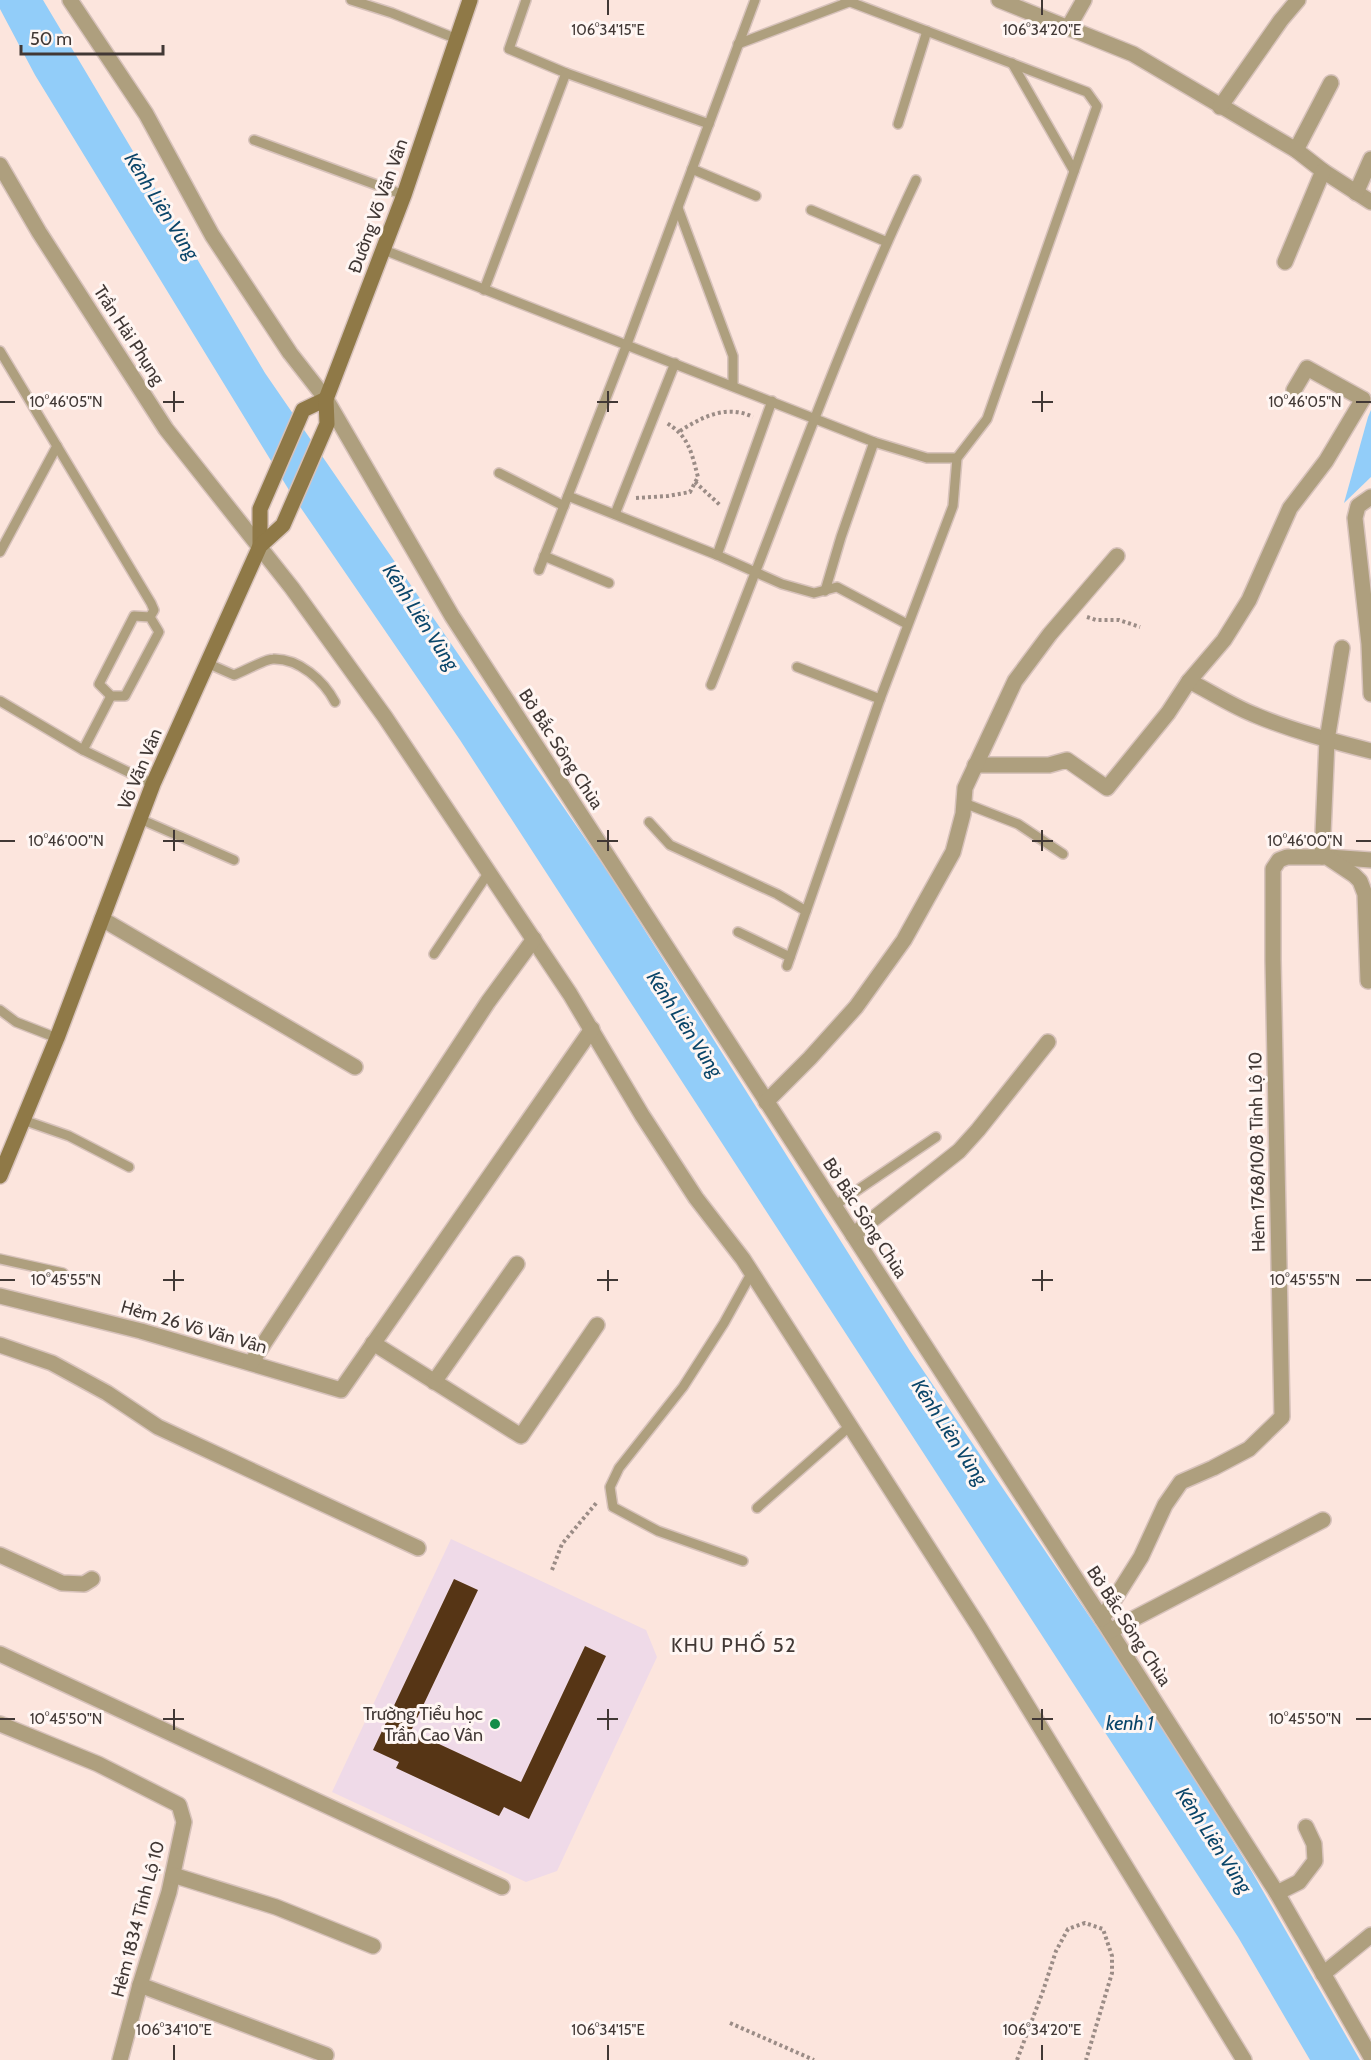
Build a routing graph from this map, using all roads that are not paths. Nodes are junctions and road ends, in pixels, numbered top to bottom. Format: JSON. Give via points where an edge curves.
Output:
{"nodes":[{"id":1,"x":70,"y":0,"type":"edge"},
{"id":2,"x":351,"y":0,"type":"edge"},
{"id":3,"x":471,"y":0,"type":"edge"},
{"id":4,"x":526,"y":0,"type":"edge"},
{"id":5,"x":755,"y":0,"type":"edge"},
{"id":6,"x":1002,"y":0,"type":"edge"},
{"id":7,"x":1084,"y":0,"type":"edge"},
{"id":8,"x":1298,"y":0,"type":"edge"},
{"id":9,"x":847,"y":1,"type":"edge"},
{"id":10,"x":1068,"y":28,"type":"junction"},
{"id":11,"x":927,"y":32,"type":"junction"},
{"id":12,"x":457,"y":39,"type":"junction"},
{"id":13,"x":738,"y":44,"type":"junction"},
{"id":14,"x":1012,"y":63,"type":"junction"},
{"id":15,"x":566,"y":73,"type":"junction"},
{"id":16,"x":1331,"y":83,"type":"dead end"},
{"id":17,"x":1220,"y":107,"type":"junction"},
{"id":18,"x":709,"y":123,"type":"junction"},
{"id":19,"x":898,"y":123,"type":"dead end"},
{"id":20,"x":254,"y":140,"type":"dead end"},
{"id":21,"x":1296,"y":150,"type":"junction"},
{"id":22,"x":1371,"y":159,"type":"edge"},
{"id":23,"x":0,"y":165,"type":"edge"},
{"id":24,"x":692,"y":169,"type":"junction"},
{"id":25,"x":1074,"y":171,"type":"junction"},
{"id":26,"x":1323,"y":171,"type":"junction"},
{"id":27,"x":916,"y":180,"type":"dead end"},
{"id":28,"x":1356,"y":193,"type":"junction"},
{"id":29,"x":404,"y":195,"type":"junction"},
{"id":30,"x":756,"y":196,"type":"dead end"},
{"id":31,"x":1371,"y":201,"type":"edge"},
{"id":32,"x":678,"y":208,"type":"junction"},
{"id":33,"x":811,"y":210,"type":"dead end"},
{"id":34,"x":887,"y":242,"type":"junction"},
{"id":35,"x":384,"y":250,"type":"junction"},
{"id":36,"x":1285,"y":262,"type":"dead end"},
{"id":37,"x":484,"y":290,"type":"junction"},
{"id":38,"x":627,"y":344,"type":"junction"},
{"id":39,"x":0,"y":351,"type":"edge"},
{"id":40,"x":675,"y":363,"type":"junction"},
{"id":41,"x":733,"y":386,"type":"junction"},
{"id":42,"x":1294,"y":390,"type":"dead end"},
{"id":43,"x":326,"y":399,"type":"junction"},
{"id":44,"x":772,"y":400,"type":"junction"},
{"id":45,"x":1367,"y":400,"type":"edge"},
{"id":46,"x":816,"y":418,"type":"junction"},
{"id":47,"x":327,"y":424,"type":"joint"},
{"id":48,"x":874,"y":442,"type":"junction"},
{"id":49,"x":57,"y":446,"type":"junction"},
{"id":50,"x":957,"y":458,"type":"junction"},
{"id":51,"x":499,"y":473,"type":"dead end"},
{"id":52,"x":568,"y":496,"type":"junction"},
{"id":53,"x":1371,"y":497,"type":"edge"},
{"id":54,"x":564,"y":506,"type":"junction"},
{"id":55,"x":615,"y":514,"type":"junction"},
{"id":56,"x":260,"y":546,"type":"junction"},
{"id":57,"x":0,"y":552,"type":"edge"},
{"id":58,"x":717,"y":555,"type":"junction"},
{"id":59,"x":544,"y":556,"type":"junction"},
{"id":60,"x":1117,"y":556,"type":"dead end"},
{"id":61,"x":539,"y":570,"type":"dead end"},
{"id":62,"x":754,"y":571,"type":"junction"},
{"id":63,"x":609,"y":583,"type":"dead end"},
{"id":64,"x":825,"y":591,"type":"junction"},
{"id":65,"x":150,"y":617,"type":"junction"},
{"id":66,"x":907,"y":624,"type":"junction"},
{"id":67,"x":1370,"y":644,"type":"edge"},
{"id":68,"x":1342,"y":648,"type":"dead end"},
{"id":69,"x":209,"y":664,"type":"junction"},
{"id":70,"x":797,"y":667,"type":"dead end"},
{"id":71,"x":1189,"y":681,"type":"junction"},
{"id":72,"x":711,"y":685,"type":"dead end"},
{"id":73,"x":1371,"y":694,"type":"edge"},
{"id":74,"x":111,"y":696,"type":"junction"},
{"id":75,"x":880,"y":699,"type":"junction"},
{"id":76,"x":0,"y":701,"type":"edge"},
{"id":77,"x":335,"y":702,"type":"dead end"},
{"id":78,"x":1327,"y":740,"type":"junction"},
{"id":79,"x":82,"y":750,"type":"junction"},
{"id":80,"x":1371,"y":751,"type":"edge"},
{"id":81,"x":975,"y":765,"type":"junction"},
{"id":82,"x":153,"y":784,"type":"junction"},
{"id":83,"x":964,"y":803,"type":"junction"},
{"id":84,"x":140,"y":819,"type":"junction"},
{"id":85,"x":650,"y":822,"type":"dead end"},
{"id":86,"x":1062,"y":854,"type":"dead end"},
{"id":87,"x":1324,"y":857,"type":"junction"},
{"id":88,"x":234,"y":860,"type":"dead end"},
{"id":89,"x":1371,"y":860,"type":"edge"},
{"id":90,"x":489,"y":872,"type":"junction"},
{"id":91,"x":806,"y":911,"type":"junction"},
{"id":92,"x":102,"y":920,"type":"junction"},
{"id":93,"x":738,"y":932,"type":"dead end"},
{"id":94,"x":534,"y":939,"type":"junction"},
{"id":95,"x":434,"y":954,"type":"dead end"},
{"id":96,"x":1368,"y":981,"type":"dead end"},
{"id":97,"x":0,"y":1010,"type":"edge"},
{"id":98,"x":592,"y":1029,"type":"junction"},
{"id":99,"x":57,"y":1038,"type":"junction"},
{"id":100,"x":1048,"y":1042,"type":"dead end"},
{"id":101,"x":355,"y":1067,"type":"dead end"},
{"id":102,"x":766,"y":1102,"type":"junction"},
{"id":103,"x":23,"y":1120,"type":"junction"},
{"id":104,"x":936,"y":1137,"type":"dead end"},
{"id":105,"x":129,"y":1167,"type":"dead end"},
{"id":106,"x":0,"y":1176,"type":"edge"},
{"id":107,"x":834,"y":1206,"type":"junction"},
{"id":108,"x":853,"y":1235,"type":"junction"},
{"id":109,"x":0,"y":1259,"type":"edge"},
{"id":110,"x":517,"y":1263,"type":"dead end"},
{"id":111,"x":63,"y":1273,"type":"dead end"},
{"id":112,"x":751,"y":1274,"type":"junction"},
{"id":113,"x":0,"y":1296,"type":"edge"},
{"id":114,"x":597,"y":1324,"type":"dead end"},
{"id":115,"x":373,"y":1342,"type":"junction"},
{"id":116,"x":0,"y":1345,"type":"edge"},
{"id":117,"x":251,"y":1364,"type":"junction"},
{"id":118,"x":434,"y":1382,"type":"junction"},
{"id":119,"x":850,"y":1426,"type":"junction"},
{"id":120,"x":757,"y":1508,"type":"dead end"},
{"id":121,"x":1323,"y":1520,"type":"dead end"},
{"id":122,"x":418,"y":1548,"type":"dead end"},
{"id":123,"x":0,"y":1555,"type":"edge"},
{"id":124,"x":743,"y":1561,"type":"dead end"},
{"id":125,"x":92,"y":1579,"type":"dead end"},
{"id":126,"x":1106,"y":1625,"type":"junction"},
{"id":127,"x":0,"y":1654,"type":"edge"},
{"id":128,"x":0,"y":1724,"type":"edge"},
{"id":129,"x":1306,"y":1827,"type":"dead end"},
{"id":130,"x":173,"y":1875,"type":"junction"},
{"id":131,"x":502,"y":1887,"type":"dead end"},
{"id":132,"x":1277,"y":1893,"type":"junction"},
{"id":133,"x":1371,"y":1935,"type":"edge"},
{"id":134,"x":373,"y":1946,"type":"dead end"},
{"id":135,"x":1323,"y":1974,"type":"junction"},
{"id":136,"x":140,"y":1985,"type":"junction"},
{"id":137,"x":326,"y":2055,"type":"dead end"},
{"id":138,"x":1371,"y":2057,"type":"edge"},
{"id":139,"x":120,"y":2060,"type":"edge"},
{"id":140,"x":1244,"y":2060,"type":"edge"}],
"edges":[{"from":1,"to":43,"type":"street","name":"Bờ Bắc Sông Chùa","via":[[146,114],[212,235],[290,353]]},
{"from":2,"to":12,"type":"lane"},
{"from":3,"to":12,"type":"street","name":"Đường Võ Văn Vân"},
{"from":4,"to":15,"type":"lane","via":[[509,49]]},
{"from":5,"to":13,"type":"lane"},
{"from":6,"to":10,"type":"street"},
{"from":7,"to":10,"type":"street"},
{"from":8,"to":17,"type":"street"},
{"from":9,"to":11,"type":"lane"},
{"from":9,"to":13,"type":"lane"},
{"from":10,"to":17,"type":"street","via":[[1132,54]]},
{"from":11,"to":14,"type":"lane"},
{"from":11,"to":19,"type":"lane"},
{"from":12,"to":29,"type":"street","name":"Đường Võ Văn Vân"},
{"from":13,"to":18,"type":"lane"},
{"from":14,"to":25,"type":"lane"},
{"from":14,"to":25,"type":"lane","via":[[1087,92],[1097,106]]},
{"from":15,"to":18,"type":"lane"},
{"from":15,"to":37,"type":"lane"},
{"from":16,"to":21,"type":"street"},
{"from":17,"to":21,"type":"street"},
{"from":18,"to":24,"type":"lane"},
{"from":20,"to":29,"type":"lane"},
{"from":21,"to":26,"type":"street"},
{"from":22,"to":28,"type":"street"},
{"from":23,"to":56,"type":"street","name":"Trần Hải Phụng","via":[[166,429]]},
{"from":24,"to":30,"type":"lane"},
{"from":24,"to":32,"type":"lane"},
{"from":25,"to":50,"type":"lane","via":[[987,418]]},
{"from":26,"to":28,"type":"street"},
{"from":26,"to":36,"type":"street"},
{"from":27,"to":34,"type":"lane"},
{"from":28,"to":31,"type":"street"},
{"from":29,"to":35,"type":"street","name":"Đường Võ Văn Vân"},
{"from":32,"to":38,"type":"lane"},
{"from":32,"to":41,"type":"lane","via":[[733,356]]},
{"from":33,"to":34,"type":"lane"},
{"from":34,"to":46,"type":"lane"},
{"from":35,"to":37,"type":"lane"},
{"from":35,"to":43,"type":"street","name":"Đường Võ Văn Vân"},
{"from":37,"to":38,"type":"lane"},
{"from":38,"to":40,"type":"lane"},
{"from":38,"to":52,"type":"lane"},
{"from":39,"to":49,"type":"lane"},
{"from":40,"to":41,"type":"lane"},
{"from":40,"to":55,"type":"lane"},
{"from":41,"to":44,"type":"lane"},
{"from":42,"to":45,"type":"street","via":[[1307,368]]},
{"from":43,"to":47,"type":"street","name":"Đường Võ Văn Vân"},
{"from":43,"to":56,"type":"street","via":[[303,410],[261,509]]},
{"from":43,"to":102,"type":"street","name":"Bờ Bắc Sông Chùa","via":[[452,616]]},
{"from":44,"to":46,"type":"lane"},
{"from":44,"to":58,"type":"lane"},
{"from":45,"to":71,"type":"street","via":[[1290,508],[1249,600],[1224,640]]},
{"from":46,"to":48,"type":"lane"},
{"from":46,"to":62,"type":"lane"},
{"from":47,"to":56,"type":"street","name":"Võ Văn Vân","via":[[283,525]]},
{"from":48,"to":50,"type":"lane","via":[[927,458]]},
{"from":48,"to":64,"type":"lane"},
{"from":49,"to":57,"type":"lane"},
{"from":49,"to":65,"type":"lane","via":[[151,603],[154,610]]},
{"from":50,"to":66,"type":"lane","via":[[953,506]]},
{"from":51,"to":54,"type":"lane"},
{"from":52,"to":54,"type":"lane"},
{"from":52,"to":55,"type":"lane"},
{"from":53,"to":67,"type":"street","via":[[1358,506],[1355,518]]},
{"from":54,"to":59,"type":"lane"},
{"from":55,"to":58,"type":"lane"},
{"from":56,"to":69,"type":"street","name":"Võ Văn Vân"},
{"from":56,"to":90,"type":"street","name":"Trần Hải Phụng","via":[[385,717]]},
{"from":58,"to":62,"type":"lane"},
{"from":59,"to":61,"type":"lane"},
{"from":59,"to":63,"type":"lane"},
{"from":60,"to":81,"type":"street","via":[[1015,681]]},
{"from":62,"to":64,"type":"lane","via":[[803,590]]},
{"from":62,"to":72,"type":"lane"},
{"from":64,"to":66,"type":"lane","via":[[837,587]]},
{"from":65,"to":74,"type":"lane","via":[[159,632],[125,696]]},
{"from":65,"to":74,"type":"lane","via":[[134,616],[99,684]]},
{"from":66,"to":75,"type":"lane"},
{"from":67,"to":73,"type":"street"},
{"from":68,"to":78,"type":"street"},
{"from":69,"to":77,"type":"lane","via":[[234,675],[272,659],[297,664],[327,686]]},
{"from":69,"to":82,"type":"street","name":"Võ Văn Vân"},
{"from":70,"to":75,"type":"lane"},
{"from":71,"to":78,"type":"street","via":[[1253,714]]},
{"from":71,"to":81,"type":"street","via":[[1107,788],[1067,760],[1049,765]]},
{"from":74,"to":79,"type":"lane"},
{"from":75,"to":91,"type":"lane"},
{"from":76,"to":79,"type":"lane"},
{"from":78,"to":80,"type":"street"},
{"from":78,"to":87,"type":"street"},
{"from":79,"to":82,"type":"lane"},
{"from":81,"to":83,"type":"street","via":[[965,788]]},
{"from":82,"to":84,"type":"street","name":"Võ Văn Vân"},
{"from":83,"to":86,"type":"lane","via":[[1018,824]]},
{"from":83,"to":102,"type":"street","via":[[953,852],[904,940],[855,1007]]},
{"from":84,"to":88,"type":"lane"},
{"from":84,"to":92,"type":"street","name":"Võ Văn Vân"},
{"from":85,"to":91,"type":"lane","via":[[670,845]]},
{"from":87,"to":89,"type":"street"},
{"from":87,"to":96,"type":"street","via":[[1354,874],[1365,894]]},
{"from":87,"to":126,"type":"street","name":"Hẻm 1768/10/8 Tỉnh Lộ 10","via":[[1287,857],[1279,860],[1273,870],[1282,1417],[1249,1449],[1181,1482],[1165,1505]]},
{"from":90,"to":94,"type":"street","name":"Trần Hải Phụng"},
{"from":90,"to":95,"type":"lane"},
{"from":91,"to":93,"type":"lane","via":[[789,962]]},
{"from":92,"to":99,"type":"street","name":"Võ Văn Vân"},
{"from":92,"to":101,"type":"street"},
{"from":94,"to":98,"type":"street","name":"Trần Hải Phụng"},
{"from":94,"to":117,"type":"street","via":[[488,1002]]},
{"from":97,"to":99,"type":"lane","via":[[16,1022]]},
{"from":98,"to":112,"type":"street","name":"Trần Hải Phụng","via":[[691,1191]]},
{"from":98,"to":115,"type":"street"},
{"from":99,"to":103,"type":"street","name":"Võ Văn Vân"},
{"from":100,"to":108,"type":"street","via":[[959,1151]]},
{"from":102,"to":107,"type":"street","name":"Bờ Bắc Sông Chùa"},
{"from":103,"to":105,"type":"lane","via":[[69,1136]]},
{"from":103,"to":106,"type":"street","name":"Võ Văn Vân"},
{"from":104,"to":107,"type":"lane"},
{"from":107,"to":108,"type":"street","name":"Bờ Bắc Sông Chùa"},
{"from":108,"to":126,"type":"street","name":"Bờ Bắc Sông Chùa"},
{"from":109,"to":111,"type":"lane"},
{"from":110,"to":118,"type":"street"},
{"from":112,"to":119,"type":"street","name":"Trần Hải Phụng"},
{"from":112,"to":124,"type":"lane","via":[[683,1386],[620,1468],[610,1487],[613,1507],[658,1531]]},
{"from":113,"to":117,"type":"street","name":"Hẻm 26 Võ Văn Vân","via":[[141,1331]]},
{"from":114,"to":118,"type":"street","via":[[521,1436]]},
{"from":115,"to":117,"type":"street","name":"Hẻm 26 Võ Văn Vân","via":[[341,1390]]},
{"from":115,"to":118,"type":"street"},
{"from":116,"to":122,"type":"street","via":[[52,1364],[107,1393],[158,1427]]},
{"from":119,"to":120,"type":"lane"},
{"from":119,"to":140,"type":"street","name":"Trần Hải Phụng"},
{"from":121,"to":126,"type":"street"},
{"from":123,"to":125,"type":"street","via":[[62,1583],[84,1584]]},
{"from":126,"to":132,"type":"street","name":"Bờ Bắc Sông Chùa"},
{"from":127,"to":131,"type":"street"},
{"from":128,"to":130,"type":"street","name":"Hẻm 1834 Tỉnh Lộ 10","via":[[98,1764],[179,1804],[184,1822]]},
{"from":129,"to":132,"type":"street","via":[[1314,1844],[1315,1861],[1299,1882]]},
{"from":130,"to":134,"type":"street","via":[[276,1907]]},
{"from":130,"to":136,"type":"street","name":"Hẻm 1834 Tỉnh Lộ 10"},
{"from":132,"to":135,"type":"street","name":"Bờ Bắc Sông Chùa"},
{"from":133,"to":135,"type":"street"},
{"from":135,"to":138,"type":"street","name":"Bờ Bắc Sông Chùa"},
{"from":136,"to":137,"type":"street"},
{"from":136,"to":139,"type":"street","name":"Hẻm 1834 Tỉnh Lộ 10"}]}
